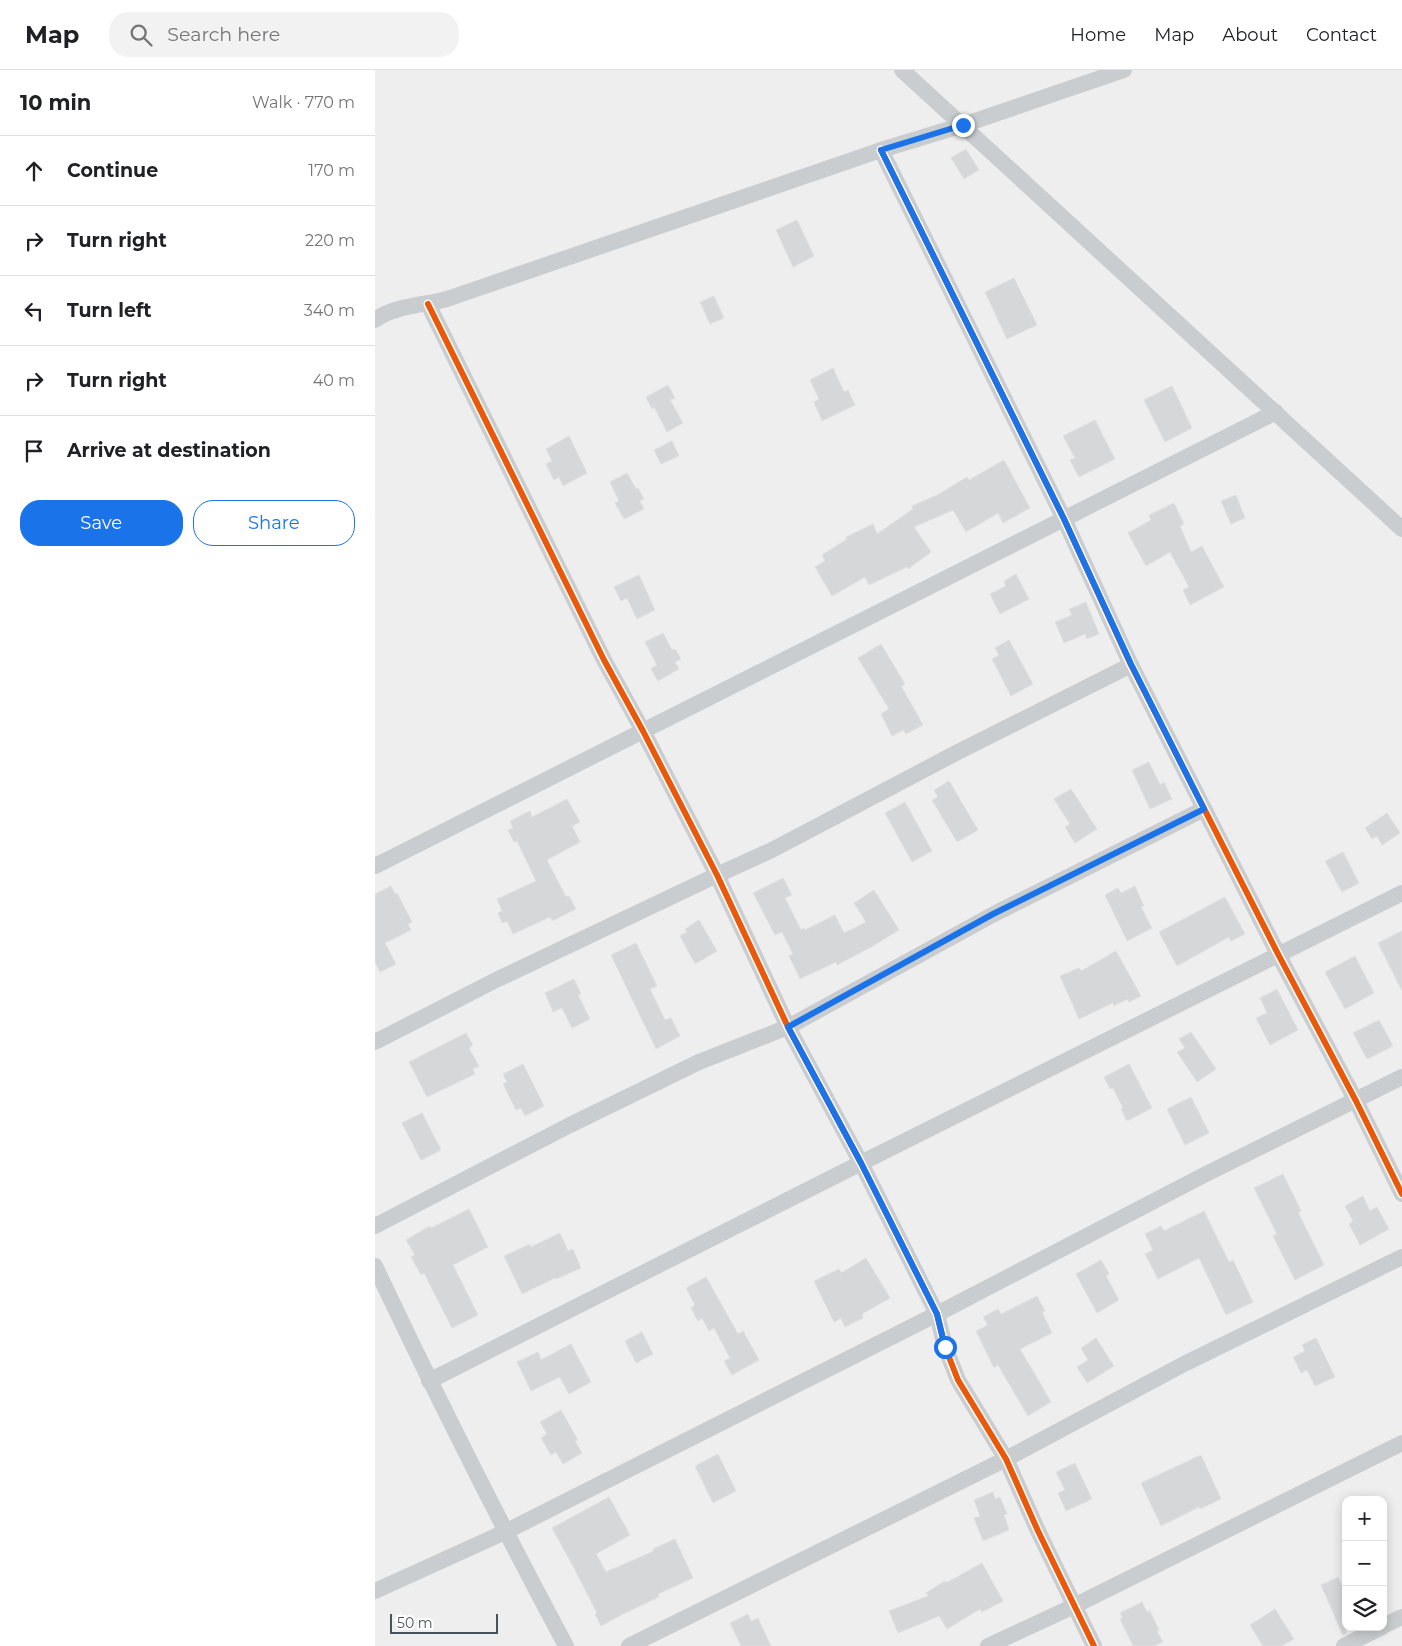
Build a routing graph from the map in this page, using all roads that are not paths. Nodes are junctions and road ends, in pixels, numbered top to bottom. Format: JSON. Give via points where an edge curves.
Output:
{"nodes":[{"id":1,"x":903,"y":70,"type":"edge"},
{"id":2,"x":1124,"y":70,"type":"edge"},
{"id":3,"x":963,"y":125,"type":"junction"},
{"id":4,"x":881,"y":150,"type":"junction"},
{"id":5,"x":428,"y":304,"type":"junction"},
{"id":6,"x":375,"y":320,"type":"edge"},
{"id":7,"x":1276,"y":412,"type":"junction"},
{"id":8,"x":1064,"y":519,"type":"junction"},
{"id":9,"x":1402,"y":529,"type":"edge"},
{"id":10,"x":1131,"y":664,"type":"junction"},
{"id":11,"x":643,"y":732,"type":"junction"},
{"id":12,"x":1204,"y":809,"type":"junction"},
{"id":13,"x":375,"y":866,"type":"edge"},
{"id":14,"x":717,"y":875,"type":"junction"},
{"id":15,"x":1402,"y":893,"type":"edge"},
{"id":16,"x":1278,"y":954,"type":"junction"},
{"id":17,"x":788,"y":1027,"type":"junction"},
{"id":18,"x":375,"y":1042,"type":"edge"},
{"id":19,"x":1402,"y":1077,"type":"edge"},
{"id":20,"x":1356,"y":1101,"type":"junction"},
{"id":21,"x":861,"y":1163,"type":"junction"},
{"id":22,"x":1402,"y":1194,"type":"edge"},
{"id":23,"x":375,"y":1226,"type":"edge"},
{"id":24,"x":1402,"y":1256,"type":"edge"},
{"id":25,"x":375,"y":1266,"type":"edge"},
{"id":26,"x":937,"y":1314,"type":"junction"},
{"id":27,"x":429,"y":1380,"type":"junction"},
{"id":28,"x":1402,"y":1443,"type":"edge"},
{"id":29,"x":1006,"y":1459,"type":"junction"},
{"id":30,"x":505,"y":1532,"type":"junction"},
{"id":31,"x":375,"y":1591,"type":"edge"},
{"id":32,"x":1074,"y":1606,"type":"junction"},
{"id":33,"x":1402,"y":1617,"type":"edge"},
{"id":34,"x":1387,"y":1624,"type":"edge"},
{"id":35,"x":1374,"y":1631,"type":"edge"},
{"id":36,"x":566,"y":1646,"type":"edge"},
{"id":37,"x":629,"y":1646,"type":"edge"},
{"id":38,"x":988,"y":1646,"type":"edge"},
{"id":39,"x":1094,"y":1646,"type":"edge"},
{"id":40,"x":1344,"y":1646,"type":"edge"}],
"edges":[{"from":1,"to":3,"type":"street"},
{"from":2,"to":3,"type":"street"},
{"from":3,"to":4,"type":"street"},
{"from":3,"to":7,"type":"street"},
{"from":4,"to":5,"type":"street"},
{"from":4,"to":8,"type":"street"},
{"from":5,"to":6,"type":"street","via":[[381,315]]},
{"from":5,"to":11,"type":"street","via":[[604,660]]},
{"from":7,"to":8,"type":"street"},
{"from":7,"to":9,"type":"street"},
{"from":8,"to":10,"type":"street"},
{"from":8,"to":11,"type":"street"},
{"from":10,"to":12,"type":"street"},
{"from":10,"to":14,"type":"street","via":[[772,850]]},
{"from":11,"to":13,"type":"street"},
{"from":11,"to":14,"type":"street"},
{"from":12,"to":16,"type":"street"},
{"from":12,"to":17,"type":"street","via":[[993,914]]},
{"from":14,"to":17,"type":"street"},
{"from":14,"to":18,"type":"street","via":[[496,980]]},
{"from":15,"to":16,"type":"street"},
{"from":16,"to":20,"type":"street"},
{"from":16,"to":21,"type":"street"},
{"from":17,"to":21,"type":"street"},
{"from":17,"to":23,"type":"street","via":[[699,1062]]},
{"from":19,"to":20,"type":"street"},
{"from":20,"to":22,"type":"street"},
{"from":20,"to":26,"type":"street","via":[[1206,1174]]},
{"from":21,"to":26,"type":"street"},
{"from":21,"to":27,"type":"street"},
{"from":24,"to":29,"type":"street","via":[[1183,1364]]},
{"from":25,"to":27,"type":"street"},
{"from":26,"to":29,"type":"street","via":[[958,1380]]},
{"from":26,"to":30,"type":"street"},
{"from":27,"to":30,"type":"street"},
{"from":28,"to":32,"type":"street"},
{"from":29,"to":32,"type":"street"},
{"from":29,"to":37,"type":"street"},
{"from":30,"to":31,"type":"street"},
{"from":30,"to":36,"type":"street"},
{"from":32,"to":38,"type":"street"},
{"from":32,"to":39,"type":"street"},
{"from":33,"to":34,"type":"street"},
{"from":35,"to":40,"type":"street"}]}
